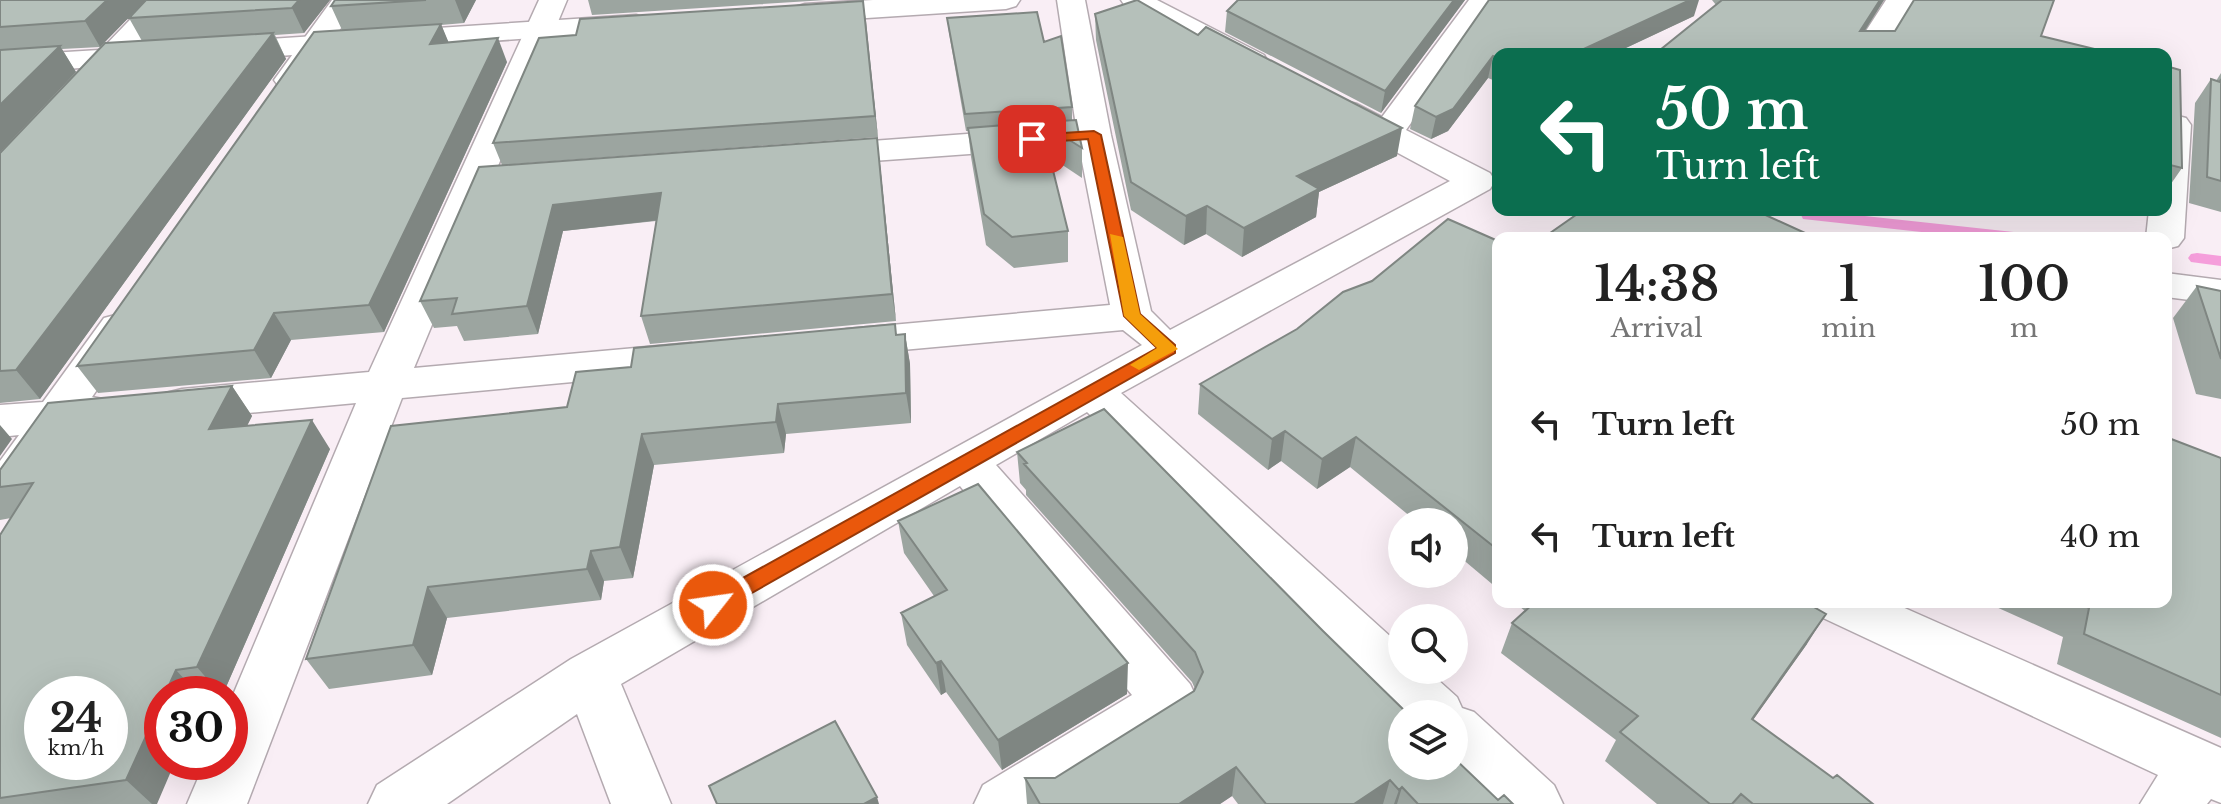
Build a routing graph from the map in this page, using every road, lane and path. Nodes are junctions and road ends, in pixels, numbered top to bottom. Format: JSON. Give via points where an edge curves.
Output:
{"nodes":[{"id":1,"x":165,"y":0,"type":"edge"},
{"id":2,"x":346,"y":0,"type":"edge"},
{"id":3,"x":1006,"y":0,"type":"edge"},
{"id":4,"x":1071,"y":0,"type":"edge"},
{"id":5,"x":1135,"y":0,"type":"edge"},
{"id":6,"x":1484,"y":0,"type":"edge"},
{"id":7,"x":1900,"y":0,"type":"edge"},
{"id":8,"x":547,"y":15,"type":"edge"},
{"id":9,"x":773,"y":15,"type":"edge"},
{"id":10,"x":664,"y":23,"type":"edge"},
{"id":11,"x":313,"y":45,"type":"junction"},
{"id":12,"x":1870,"y":48,"type":"edge"},
{"id":13,"x":110,"y":58,"type":"junction"},
{"id":14,"x":0,"y":65,"type":"edge"},
{"id":15,"x":2176,"y":95,"type":"edge"},
{"id":16,"x":269,"y":109,"type":"edge"},
{"id":17,"x":60,"y":112,"type":"edge"},
{"id":18,"x":1387,"y":133,"type":"junction"},
{"id":19,"x":1094,"y":135,"type":"junction"},
{"id":20,"x":2172,"y":147,"type":"edge"},
{"id":21,"x":777,"y":158,"type":"edge"},
{"id":22,"x":1487,"y":184,"type":"edge"},
{"id":23,"x":2172,"y":286,"type":"edge"},
{"id":24,"x":2221,"y":292,"type":"edge"},
{"id":25,"x":137,"y":301,"type":"edge"},
{"id":26,"x":1132,"y":316,"type":"junction"},
{"id":27,"x":814,"y":345,"type":"edge"},
{"id":28,"x":1169,"y":349,"type":"junction"},
{"id":29,"x":735,"y":353,"type":"edge"},
{"id":30,"x":385,"y":385,"type":"junction"},
{"id":31,"x":1091,"y":390,"type":"junction"},
{"id":32,"x":58,"y":416,"type":"junction"},
{"id":33,"x":0,"y":421,"type":"edge"},
{"id":34,"x":966,"y":461,"type":"junction"},
{"id":35,"x":0,"y":496,"type":"edge"},
{"id":36,"x":1851,"y":608,"type":"edge"},
{"id":37,"x":590,"y":675,"type":"junction"},
{"id":38,"x":1422,"y":700,"type":"edge"},
{"id":39,"x":1468,"y":743,"type":"edge"},
{"id":40,"x":2198,"y":782,"type":"edge"},
{"id":41,"x":217,"y":804,"type":"edge"},
{"id":42,"x":398,"y":804,"type":"edge"},
{"id":43,"x":641,"y":804,"type":"edge"},
{"id":44,"x":1004,"y":804,"type":"edge"},
{"id":45,"x":1533,"y":804,"type":"edge"}],
"edges":[{"from":1,"to":13,"type":"street"},
{"from":2,"to":11,"type":"street"},
{"from":3,"to":9,"type":"street"},
{"from":4,"to":19,"type":"street"},
{"from":5,"to":18,"type":"street"},
{"from":6,"to":18,"type":"street"},
{"from":7,"to":12,"type":"street"},
{"from":8,"to":10,"type":"street"},
{"from":8,"to":11,"type":"street"},
{"from":8,"to":30,"type":"street","via":[[491,179]]},
{"from":11,"to":13,"type":"street"},
{"from":11,"to":16,"type":"street"},
{"from":13,"to":14,"type":"street"},
{"from":13,"to":17,"type":"street"},
{"from":15,"to":20,"type":"street"},
{"from":18,"to":22,"type":"street"},
{"from":19,"to":21,"type":"street"},
{"from":19,"to":26,"type":"street"},
{"from":22,"to":28,"type":"street"},
{"from":23,"to":24,"type":"street"},
{"from":25,"to":32,"type":"street"},
{"from":26,"to":27,"type":"street"},
{"from":26,"to":28,"type":"street"},
{"from":28,"to":31,"type":"street"},
{"from":29,"to":30,"type":"street"},
{"from":30,"to":32,"type":"street"},
{"from":30,"to":41,"type":"street"},
{"from":31,"to":34,"type":"street"},
{"from":31,"to":38,"type":"street"},
{"from":32,"to":33,"type":"street"},
{"from":32,"to":35,"type":"street"},
{"from":34,"to":37,"type":"street"},
{"from":34,"to":44,"type":"street","via":[[1170,701]]},
{"from":36,"to":40,"type":"street"},
{"from":37,"to":42,"type":"street"},
{"from":37,"to":43,"type":"street"},
{"from":39,"to":45,"type":"street"}]}
